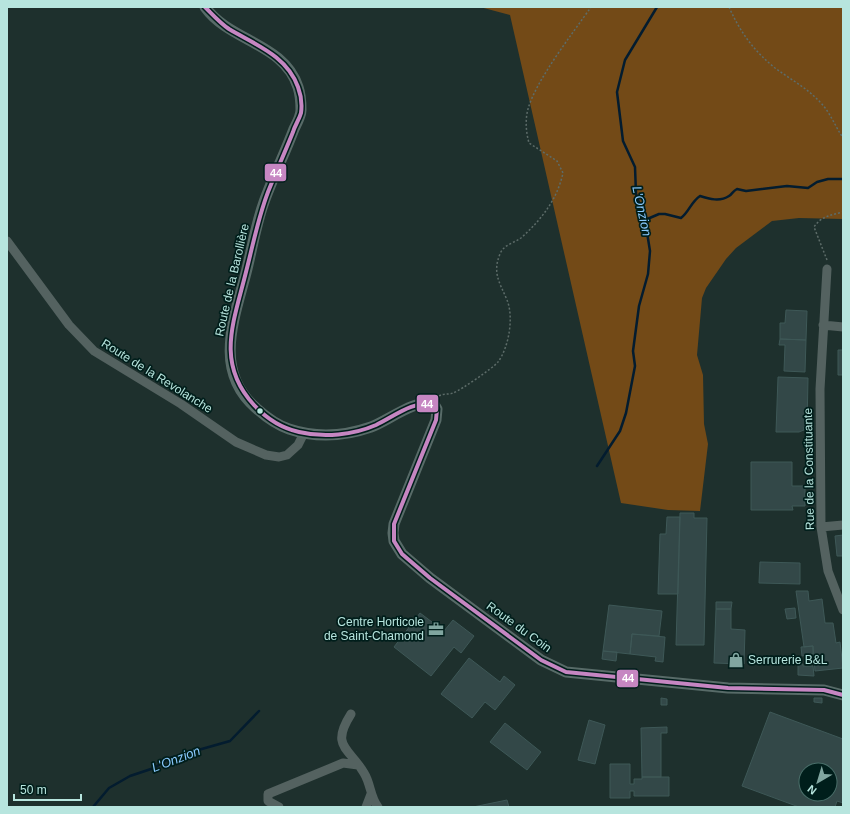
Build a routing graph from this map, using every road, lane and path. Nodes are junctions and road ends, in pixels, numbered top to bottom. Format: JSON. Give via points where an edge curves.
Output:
{"nodes":[{"id":1,"x":205,"y":7,"type":"edge"},
{"id":2,"x":592,"y":7,"type":"edge"},
{"id":3,"x":729,"y":7,"type":"edge"},
{"id":4,"x":843,"y":138,"type":"edge"},
{"id":5,"x":843,"y":212,"type":"edge"},
{"id":6,"x":7,"y":241,"type":"edge"},
{"id":7,"x":827,"y":269,"type":"joint"},
{"id":8,"x":823,"y":325,"type":"junction"},
{"id":9,"x":843,"y":327,"type":"edge"},
{"id":10,"x":428,"y":402,"type":"junction"},
{"id":11,"x":304,"y":433,"type":"junction"},
{"id":12,"x":843,"y":525,"type":"edge"},
{"id":13,"x":821,"y":527,"type":"junction"},
{"id":14,"x":843,"y":610,"type":"edge"},
{"id":15,"x":843,"y":695,"type":"edge"},
{"id":16,"x":351,"y":714,"type":"dead end"},
{"id":17,"x":358,"y":766,"type":"junction"},
{"id":18,"x":371,"y":794,"type":"junction"},
{"id":19,"x":279,"y":807,"type":"edge"},
{"id":20,"x":366,"y":807,"type":"edge"},
{"id":21,"x":378,"y":807,"type":"edge"}],
"edges":[{"from":1,"to":11,"type":"main road","name":"Route de la Barollière","via":[[212,17],[271,52],[287,65],[298,87],[301,111],[264,203],[234,320],[230,362],[233,377],[240,391],[253,406],[272,421]]},
{"from":2,"to":10,"type":"path","via":[[540,84],[528,109],[526,132],[529,143],[557,161],[563,173],[560,188],[544,215],[520,239],[505,247],[500,253],[497,279],[508,303],[510,322],[505,347],[498,362],[490,370],[453,393],[443,394]]},
{"from":3,"to":4,"type":"path","via":[[737,27],[749,42],[776,68],[821,102]]},
{"from":5,"to":7,"type":"path","via":[[829,215],[814,227],[827,258]]},
{"from":6,"to":11,"type":"street","name":"Route de la Revolanche","via":[[68,325],[94,351],[182,404],[236,442],[266,455],[287,455],[298,445]]},
{"from":7,"to":8,"type":"street","name":"Rue de la Constituante"},
{"from":8,"to":9,"type":"street"},
{"from":8,"to":13,"type":"street","name":"Rue de la Constituante","via":[[820,390]]},
{"from":10,"to":11,"type":"main road","name":"Route de la Barollière","via":[[416,404],[385,421],[358,431],[322,435]]},
{"from":10,"to":15,"type":"main road","name":"Route du Coin","via":[[434,404],[437,409],[436,420],[394,524],[394,542],[402,554],[428,576],[541,660],[566,672],[728,688],[824,690]]},
{"from":12,"to":13,"type":"street"},
{"from":13,"to":14,"type":"street","name":"Rue de la Constituante","via":[[828,571]]},
{"from":16,"to":17,"type":"street","via":[[343,726],[342,741],[346,751]]},
{"from":17,"to":18,"type":"street","via":[[368,779]]},
{"from":17,"to":19,"type":"street","via":[[343,763],[268,794],[268,801]]},
{"from":18,"to":20,"type":"street"},
{"from":18,"to":21,"type":"street"}]}
